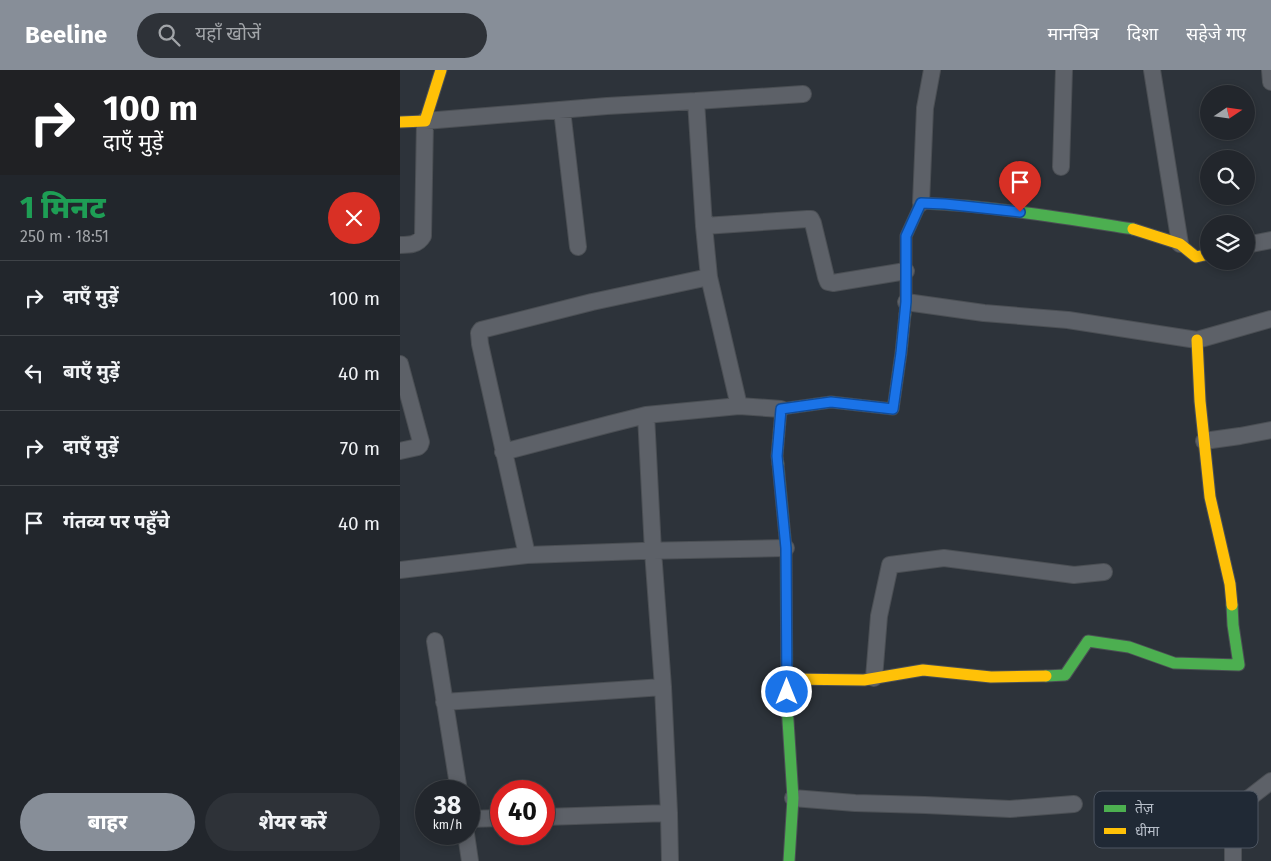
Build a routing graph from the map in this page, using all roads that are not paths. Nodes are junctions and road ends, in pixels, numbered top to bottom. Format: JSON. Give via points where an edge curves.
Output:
{"nodes":[{"id":1,"x":441,"y":70,"type":"edge"},
{"id":2,"x":932,"y":70,"type":"edge"},
{"id":3,"x":1064,"y":70,"type":"edge"},
{"id":4,"x":1152,"y":70,"type":"edge"},
{"id":5,"x":1270,"y":70,"type":"edge"},
{"id":6,"x":1271,"y":82,"type":"edge"},
{"id":7,"x":803,"y":94,"type":"dead end"},
{"id":8,"x":696,"y":101,"type":"junction"},
{"id":9,"x":562,"y":110,"type":"junction"},
{"id":10,"x":425,"y":121,"type":"junction"},
{"id":11,"x":400,"y":122,"type":"edge"},
{"id":12,"x":1061,"y":167,"type":"dead end"},
{"id":13,"x":921,"y":203,"type":"junction"},
{"id":14,"x":704,"y":226,"type":"junction"},
{"id":15,"x":1271,"y":240,"type":"edge"},
{"id":16,"x":1180,"y":244,"type":"junction"},
{"id":17,"x":1255,"y":244,"type":"edge"},
{"id":18,"x":400,"y":245,"type":"edge"},
{"id":19,"x":578,"y":247,"type":"dead end"},
{"id":20,"x":1200,"y":255,"type":"edge"},
{"id":21,"x":906,"y":271,"type":"junction"},
{"id":22,"x":709,"y":277,"type":"junction"},
{"id":23,"x":906,"y":302,"type":"junction"},
{"id":24,"x":1271,"y":319,"type":"edge"},
{"id":25,"x":1197,"y":340,"type":"junction"},
{"id":26,"x":400,"y":364,"type":"edge"},
{"id":27,"x":738,"y":406,"type":"junction"},
{"id":28,"x":781,"y":409,"type":"junction"},
{"id":29,"x":646,"y":416,"type":"junction"},
{"id":30,"x":1271,"y":430,"type":"edge"},
{"id":31,"x":1204,"y":441,"type":"junction"},
{"id":32,"x":400,"y":451,"type":"edge"},
{"id":33,"x":503,"y":452,"type":"junction"},
{"id":34,"x":786,"y":548,"type":"junction"},
{"id":35,"x":653,"y":551,"type":"junction"},
{"id":36,"x":527,"y":555,"type":"junction"},
{"id":37,"x":400,"y":570,"type":"edge"},
{"id":38,"x":1104,"y":572,"type":"dead end"},
{"id":39,"x":435,"y":641,"type":"dead end"},
{"id":40,"x":874,"y":678,"type":"junction"},
{"id":41,"x":787,"y":679,"type":"junction"},
{"id":42,"x":663,"y":687,"type":"junction"},
{"id":43,"x":444,"y":702,"type":"junction"},
{"id":44,"x":457,"y":780,"type":"edge"},
{"id":45,"x":1271,"y":781,"type":"edge"},
{"id":46,"x":1258,"y":791,"type":"edge"},
{"id":47,"x":793,"y":798,"type":"junction"},
{"id":48,"x":1074,"y":804,"type":"dead end"},
{"id":49,"x":669,"y":813,"type":"junction"},
{"id":50,"x":555,"y":817,"type":"edge"},
{"id":51,"x":468,"y":845,"type":"edge"},
{"id":52,"x":1233,"y":848,"type":"edge"},
{"id":53,"x":470,"y":861,"type":"edge"},
{"id":54,"x":670,"y":861,"type":"edge"},
{"id":55,"x":789,"y":861,"type":"edge"},
{"id":56,"x":1233,"y":861,"type":"edge"}],
"edges":[{"from":1,"to":10,"type":"street"},
{"from":2,"to":13,"type":"street","via":[[926,108]]},
{"from":3,"to":12,"type":"street"},
{"from":4,"to":16,"type":"street"},
{"from":5,"to":6,"type":"street"},
{"from":7,"to":8,"type":"street"},
{"from":8,"to":9,"type":"street"},
{"from":8,"to":14,"type":"street"},
{"from":9,"to":10,"type":"street"},
{"from":9,"to":19,"type":"street"},
{"from":10,"to":11,"type":"street"},
{"from":10,"to":18,"type":"street","via":[[423,236],[416,243]]},
{"from":13,"to":16,"type":"street","via":[[1039,214],[1136,229]]},
{"from":13,"to":21,"type":"street","via":[[906,236]]},
{"from":14,"to":21,"type":"street","via":[[807,218],[813,223],[828,282]]},
{"from":14,"to":22,"type":"street"},
{"from":15,"to":17,"type":"street"},
{"from":16,"to":20,"type":"street","via":[[1196,256]]},
{"from":21,"to":23,"type":"street"},
{"from":22,"to":27,"type":"street"},
{"from":22,"to":33,"type":"street","via":[[481,330],[478,338]]},
{"from":23,"to":25,"type":"street","via":[[1068,320]]},
{"from":23,"to":28,"type":"street","via":[[893,409],[831,402]]},
{"from":24,"to":25,"type":"street"},
{"from":25,"to":31,"type":"street"},
{"from":26,"to":32,"type":"street","via":[[420,442],[418,446]]},
{"from":27,"to":28,"type":"street"},
{"from":27,"to":29,"type":"street"},
{"from":28,"to":34,"type":"street","via":[[777,456]]},
{"from":29,"to":33,"type":"street"},
{"from":29,"to":35,"type":"street"},
{"from":30,"to":31,"type":"street"},
{"from":31,"to":40,"type":"street","via":[[1210,497],[1230,584],[1239,665],[1174,663],[1129,647],[1088,641],[1065,675],[991,676],[924,670]]},
{"from":33,"to":36,"type":"street"},
{"from":34,"to":35,"type":"street"},
{"from":34,"to":41,"type":"street"},
{"from":35,"to":36,"type":"street"},
{"from":35,"to":42,"type":"street"},
{"from":36,"to":37,"type":"street"},
{"from":38,"to":40,"type":"street","via":[[1074,575],[944,558],[890,565],[879,616]]},
{"from":39,"to":43,"type":"street"},
{"from":40,"to":41,"type":"street"},
{"from":41,"to":47,"type":"street"},
{"from":42,"to":43,"type":"street"},
{"from":42,"to":49,"type":"street"},
{"from":43,"to":44,"type":"street"},
{"from":45,"to":46,"type":"street"},
{"from":47,"to":48,"type":"street","via":[[1010,809]]},
{"from":47,"to":55,"type":"street"},
{"from":49,"to":50,"type":"street"},
{"from":49,"to":54,"type":"street"},
{"from":51,"to":53,"type":"street"},
{"from":52,"to":56,"type":"street"}]}
